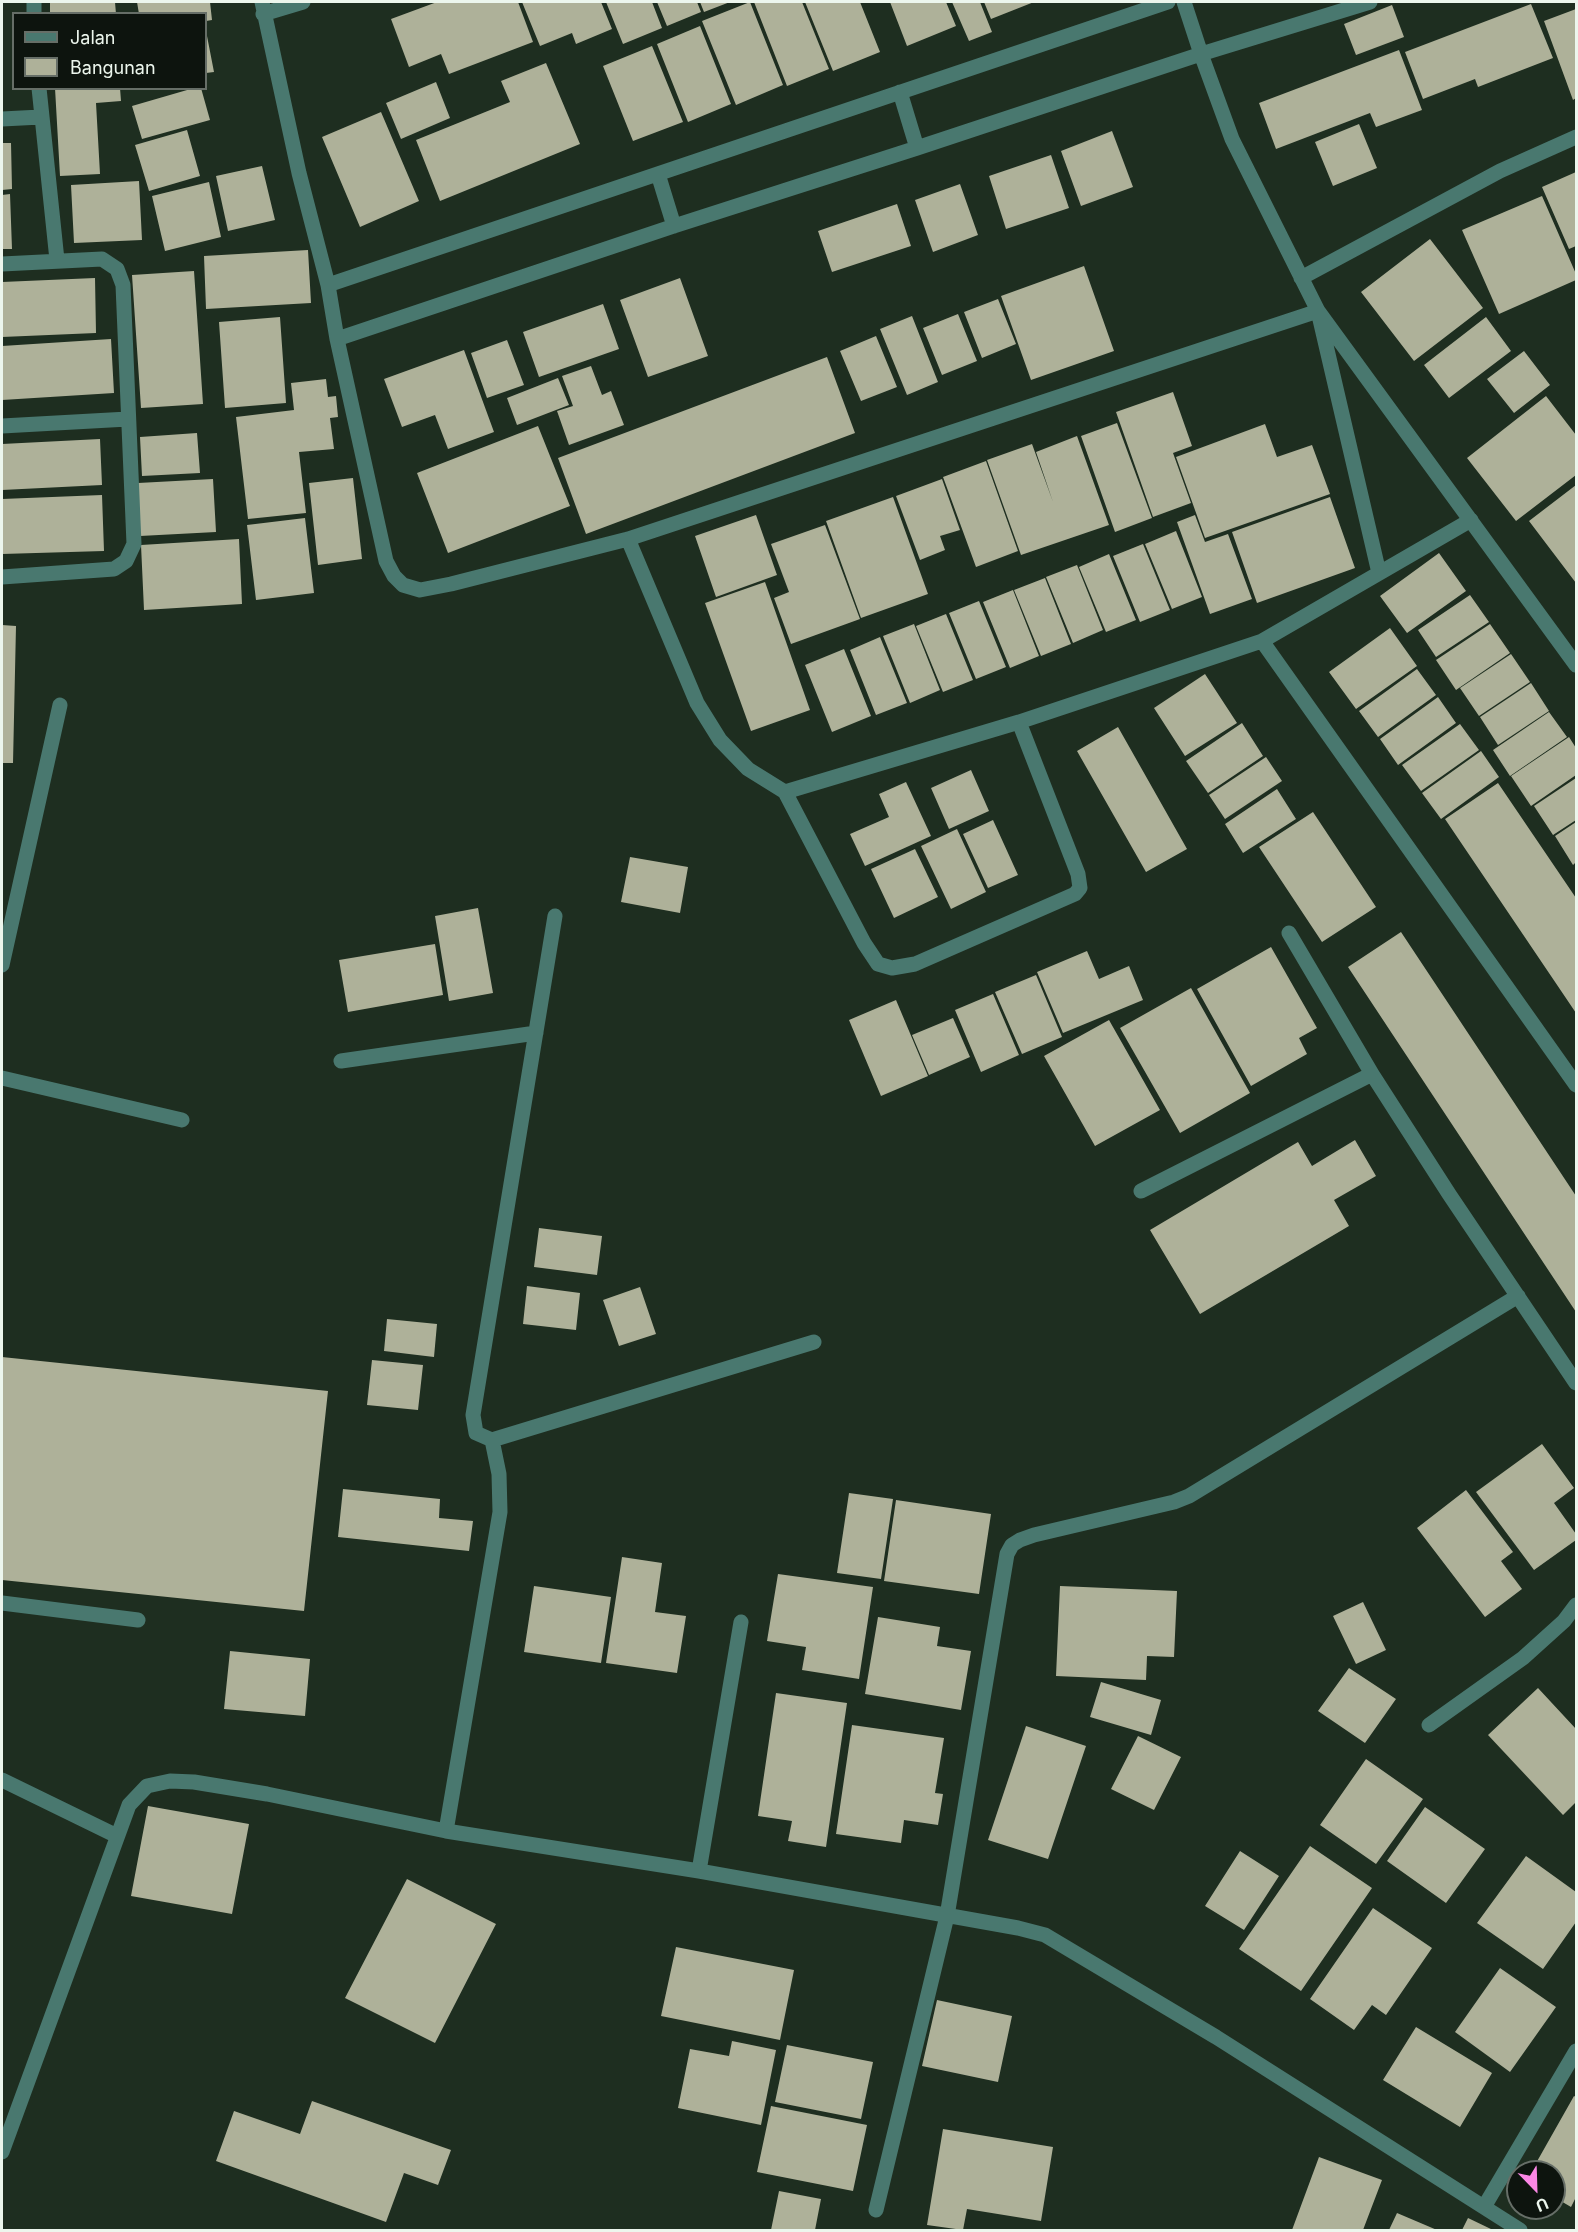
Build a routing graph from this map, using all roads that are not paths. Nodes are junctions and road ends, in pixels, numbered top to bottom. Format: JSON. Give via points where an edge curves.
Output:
{"nodes":[{"id":1,"x":303,"y":2,"type":"edge"},
{"id":2,"x":1168,"y":2,"type":"edge"},
{"id":3,"x":1184,"y":2,"type":"edge"},
{"id":4,"x":1370,"y":2,"type":"edge"},
{"id":5,"x":1349,"y":5,"type":"edge"},
{"id":6,"x":263,"y":8,"type":"edge"},
{"id":7,"x":1201,"y":54,"type":"junction"},
{"id":8,"x":39,"y":90,"type":"edge"},
{"id":9,"x":900,"y":92,"type":"junction"},
{"id":10,"x":41,"y":117,"type":"junction"},
{"id":11,"x":2,"y":119,"type":"edge"},
{"id":12,"x":1576,"y":137,"type":"edge"},
{"id":13,"x":917,"y":148,"type":"junction"},
{"id":14,"x":658,"y":174,"type":"junction"},
{"id":15,"x":674,"y":226,"type":"junction"},
{"id":16,"x":57,"y":260,"type":"junction"},
{"id":17,"x":2,"y":264,"type":"edge"},
{"id":18,"x":1301,"y":278,"type":"junction"},
{"id":19,"x":328,"y":285,"type":"junction"},
{"id":20,"x":1318,"y":311,"type":"junction"},
{"id":21,"x":338,"y":339,"type":"junction"},
{"id":22,"x":128,"y":418,"type":"junction"},
{"id":23,"x":2,"y":426,"type":"edge"},
{"id":24,"x":1471,"y":520,"type":"junction"},
{"id":25,"x":628,"y":539,"type":"junction"},
{"id":26,"x":1379,"y":573,"type":"junction"},
{"id":27,"x":2,"y":577,"type":"edge"},
{"id":28,"x":1262,"y":641,"type":"junction"},
{"id":29,"x":1576,"y":665,"type":"edge"},
{"id":30,"x":60,"y":705,"type":"dead end"},
{"id":31,"x":1019,"y":722,"type":"junction"},
{"id":32,"x":785,"y":792,"type":"junction"},
{"id":33,"x":555,"y":916,"type":"dead end"},
{"id":34,"x":1289,"y":933,"type":"dead end"},
{"id":35,"x":2,"y":963,"type":"edge"},
{"id":36,"x":536,"y":1033,"type":"junction"},
{"id":37,"x":341,"y":1061,"type":"dead end"},
{"id":38,"x":1372,"y":1074,"type":"junction"},
{"id":39,"x":2,"y":1078,"type":"edge"},
{"id":40,"x":1576,"y":1085,"type":"edge"},
{"id":41,"x":182,"y":1120,"type":"dead end"},
{"id":42,"x":1142,"y":1191,"type":"dead end"},
{"id":43,"x":1518,"y":1296,"type":"junction"},
{"id":44,"x":814,"y":1342,"type":"dead end"},
{"id":45,"x":1576,"y":1383,"type":"edge"},
{"id":46,"x":492,"y":1440,"type":"junction"},
{"id":47,"x":2,"y":1603,"type":"edge"},
{"id":48,"x":1576,"y":1605,"type":"edge"},
{"id":49,"x":138,"y":1620,"type":"dead end"},
{"id":50,"x":741,"y":1622,"type":"dead end"},
{"id":51,"x":1429,"y":1725,"type":"dead end"},
{"id":52,"x":2,"y":1780,"type":"edge"},
{"id":53,"x":446,"y":1831,"type":"junction"},
{"id":54,"x":117,"y":1836,"type":"junction"},
{"id":55,"x":699,"y":1871,"type":"junction"},
{"id":56,"x":947,"y":1916,"type":"junction"},
{"id":57,"x":1576,"y":2051,"type":"edge"},
{"id":58,"x":8,"y":2115,"type":"edge"},
{"id":59,"x":2,"y":2152,"type":"edge"},
{"id":60,"x":1484,"y":2207,"type":"junction"},
{"id":61,"x":876,"y":2210,"type":"dead end"},
{"id":62,"x":1520,"y":2230,"type":"edge"}],
"edges":[{"from":1,"to":6,"type":"street"},
{"from":2,"to":9,"type":"street"},
{"from":3,"to":7,"type":"street"},
{"from":4,"to":5,"type":"street"},
{"from":5,"to":7,"type":"street"},
{"from":6,"to":19,"type":"street"},
{"from":7,"to":13,"type":"street"},
{"from":7,"to":18,"type":"street","via":[[1232,139]]},
{"from":8,"to":10,"type":"street"},
{"from":9,"to":13,"type":"street"},
{"from":9,"to":14,"type":"street"},
{"from":10,"to":11,"type":"street"},
{"from":10,"to":16,"type":"street"},
{"from":12,"to":18,"type":"street","via":[[1500,171]]},
{"from":13,"to":15,"type":"street"},
{"from":14,"to":15,"type":"street"},
{"from":14,"to":19,"type":"street"},
{"from":15,"to":21,"type":"street"},
{"from":16,"to":17,"type":"street"},
{"from":16,"to":22,"type":"street","via":[[102,259],[117,269],[123,285]]},
{"from":18,"to":20,"type":"street"},
{"from":19,"to":21,"type":"street"},
{"from":20,"to":24,"type":"street"},
{"from":20,"to":25,"type":"street"},
{"from":20,"to":26,"type":"street"},
{"from":21,"to":25,"type":"street","via":[[386,561],[403,585],[420,590],[451,584]]},
{"from":22,"to":23,"type":"street"},
{"from":22,"to":27,"type":"street","via":[[134,544],[126,561],[114,569]]},
{"from":24,"to":26,"type":"street"},
{"from":24,"to":29,"type":"street"},
{"from":25,"to":32,"type":"street","via":[[697,704],[720,740],[748,769]]},
{"from":26,"to":28,"type":"street"},
{"from":28,"to":31,"type":"street"},
{"from":28,"to":40,"type":"street"},
{"from":30,"to":35,"type":"street"},
{"from":31,"to":32,"type":"street"},
{"from":31,"to":32,"type":"street","via":[[1080,888],[1075,894],[915,964],[892,968],[878,964]]},
{"from":33,"to":36,"type":"street"},
{"from":34,"to":38,"type":"street"},
{"from":36,"to":37,"type":"street"},
{"from":36,"to":46,"type":"street","via":[[473,1414],[476,1433]]},
{"from":38,"to":42,"type":"street"},
{"from":38,"to":43,"type":"street"},
{"from":39,"to":41,"type":"street"},
{"from":43,"to":45,"type":"street"},
{"from":43,"to":56,"type":"street","via":[[1189,1496],[1034,1535],[1012,1545],[1007,1554]]},
{"from":44,"to":46,"type":"street"},
{"from":46,"to":53,"type":"street","via":[[500,1474],[500,1512]]},
{"from":47,"to":49,"type":"street"},
{"from":48,"to":51,"type":"street","via":[[1523,1658]]},
{"from":50,"to":55,"type":"street"},
{"from":52,"to":54,"type":"street"},
{"from":53,"to":54,"type":"street","via":[[267,1794],[170,1781],[147,1786],[129,1805]]},
{"from":53,"to":55,"type":"street"},
{"from":54,"to":58,"type":"street"},
{"from":55,"to":56,"type":"street"},
{"from":56,"to":60,"type":"street","via":[[1045,1935],[1216,2037]]},
{"from":56,"to":61,"type":"street"},
{"from":57,"to":60,"type":"street"},
{"from":58,"to":59,"type":"street"},
{"from":60,"to":62,"type":"street"}]}
